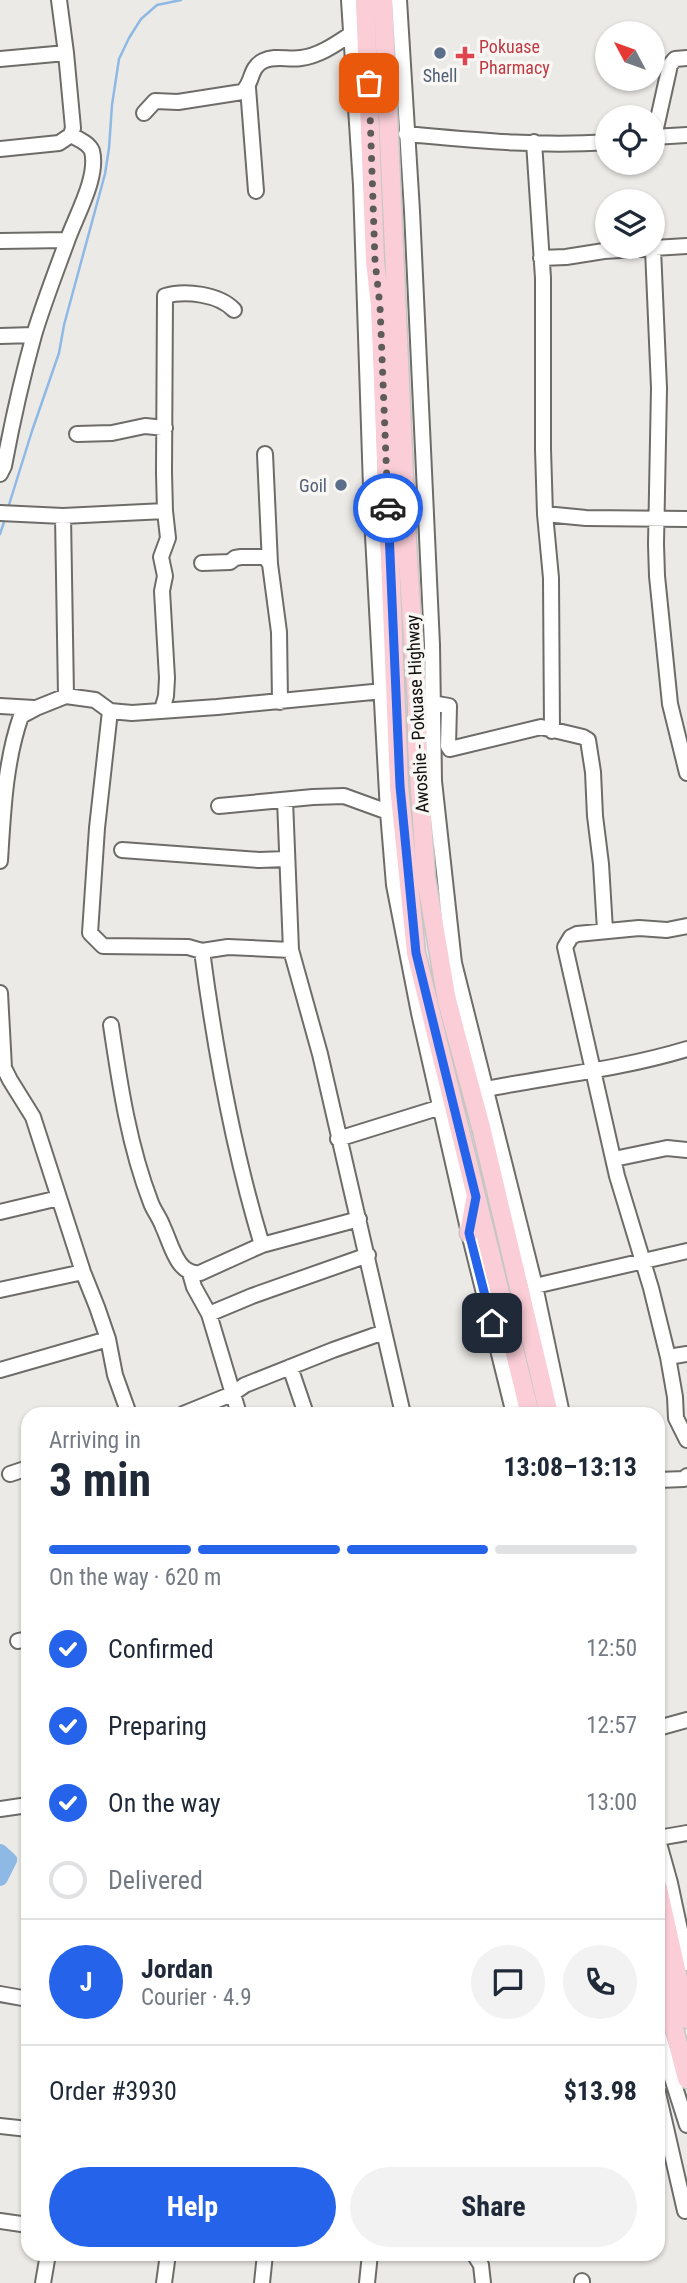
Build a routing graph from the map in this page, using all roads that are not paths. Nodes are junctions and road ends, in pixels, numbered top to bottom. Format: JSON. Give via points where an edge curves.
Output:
{"nodes":[{"id":1,"x":59,"y":0,"type":"edge"},
{"id":2,"x":349,"y":0,"type":"edge"},
{"id":3,"x":365,"y":0,"type":"edge"},
{"id":4,"x":383,"y":0,"type":"edge"},
{"id":5,"x":399,"y":0,"type":"edge"},
{"id":6,"x":351,"y":34,"type":"junction"},
{"id":7,"x":66,"y":53,"type":"junction"},
{"id":8,"x":687,"y":58,"type":"edge"},
{"id":9,"x":0,"y":59,"type":"edge"},
{"id":10,"x":248,"y":88,"type":"junction"},
{"id":11,"x":661,"y":105,"type":"edge"},
{"id":12,"x":144,"y":113,"type":"dead end"},
{"id":13,"x":406,"y":134,"type":"junction"},
{"id":14,"x":72,"y":135,"type":"junction"},
{"id":15,"x":687,"y":135,"type":"edge"},
{"id":16,"x":665,"y":136,"type":"edge"},
{"id":17,"x":534,"y":142,"type":"junction"},
{"id":18,"x":595,"y":143,"type":"edge"},
{"id":19,"x":0,"y":149,"type":"edge"},
{"id":20,"x":256,"y":191,"type":"dead end"},
{"id":21,"x":67,"y":240,"type":"junction"},
{"id":22,"x":0,"y":241,"type":"edge"},
{"id":23,"x":687,"y":246,"type":"edge"},
{"id":24,"x":665,"y":247,"type":"edge"},
{"id":25,"x":595,"y":252,"type":"edge"},
{"id":26,"x":541,"y":258,"type":"junction"},
{"id":27,"x":653,"y":259,"type":"edge"},
{"id":28,"x":375,"y":261,"type":"junction"},
{"id":29,"x":396,"y":264,"type":"junction"},
{"id":30,"x":234,"y":310,"type":"dead end"},
{"id":31,"x":34,"y":335,"type":"junction"},
{"id":32,"x":0,"y":337,"type":"edge"},
{"id":33,"x":166,"y":428,"type":"junction"},
{"id":34,"x":5,"y":432,"type":"edge"},
{"id":35,"x":78,"y":434,"type":"dead end"},
{"id":36,"x":265,"y":454,"type":"dead end"},
{"id":37,"x":0,"y":474,"type":"edge"},
{"id":38,"x":164,"y":511,"type":"junction"},
{"id":39,"x":0,"y":513,"type":"edge"},
{"id":40,"x":545,"y":514,"type":"junction"},
{"id":41,"x":63,"y":516,"type":"junction"},
{"id":42,"x":657,"y":519,"type":"junction"},
{"id":43,"x":687,"y":520,"type":"edge"},
{"id":44,"x":202,"y":563,"type":"dead end"},
{"id":45,"x":270,"y":564,"type":"junction"},
{"id":46,"x":383,"y":691,"type":"junction"},
{"id":47,"x":66,"y":696,"type":"junction"},
{"id":48,"x":280,"y":702,"type":"junction"},
{"id":49,"x":432,"y":703,"type":"junction"},
{"id":50,"x":0,"y":706,"type":"edge"},
{"id":51,"x":36,"y":708,"type":"junction"},
{"id":52,"x":162,"y":710,"type":"junction"},
{"id":53,"x":110,"y":711,"type":"junction"},
{"id":54,"x":552,"y":731,"type":"junction"},
{"id":55,"x":398,"y":740,"type":"junction"},
{"id":56,"x":417,"y":746,"type":"junction"},
{"id":57,"x":687,"y":773,"type":"edge"},
{"id":58,"x":285,"y":800,"type":"junction"},
{"id":59,"x":219,"y":806,"type":"dead end"},
{"id":60,"x":388,"y":812,"type":"junction"},
{"id":61,"x":122,"y":850,"type":"dead end"},
{"id":62,"x":286,"y":859,"type":"junction"},
{"id":63,"x":0,"y":861,"type":"edge"},
{"id":64,"x":687,"y":926,"type":"edge"},
{"id":65,"x":605,"y":930,"type":"junction"},
{"id":66,"x":291,"y":950,"type":"junction"},
{"id":67,"x":202,"y":951,"type":"junction"},
{"id":68,"x":0,"y":993,"type":"edge"},
{"id":69,"x":111,"y":1025,"type":"dead end"},
{"id":70,"x":687,"y":1049,"type":"edge"},
{"id":71,"x":2,"y":1068,"type":"edge"},
{"id":72,"x":594,"y":1071,"type":"junction"},
{"id":73,"x":486,"y":1089,"type":"junction"},
{"id":74,"x":441,"y":1107,"type":"junction"},
{"id":75,"x":338,"y":1139,"type":"junction"},
{"id":76,"x":687,"y":1150,"type":"edge"},
{"id":77,"x":614,"y":1159,"type":"junction"},
{"id":78,"x":476,"y":1197,"type":"junction"},
{"id":79,"x":59,"y":1198,"type":"junction"},
{"id":80,"x":0,"y":1212,"type":"edge"},
{"id":81,"x":359,"y":1219,"type":"junction"},
{"id":82,"x":469,"y":1233,"type":"junction"},
{"id":83,"x":262,"y":1245,"type":"junction"},
{"id":84,"x":687,"y":1251,"type":"edge"},
{"id":85,"x":368,"y":1255,"type":"junction"},
{"id":86,"x":642,"y":1261,"type":"junction"},
{"id":87,"x":83,"y":1272,"type":"junction"},
{"id":88,"x":190,"y":1273,"type":"junction"},
{"id":89,"x":535,"y":1286,"type":"junction"},
{"id":90,"x":0,"y":1290,"type":"edge"},
{"id":91,"x":209,"y":1314,"type":"junction"},
{"id":92,"x":384,"y":1332,"type":"junction"},
{"id":93,"x":108,"y":1339,"type":"junction"},
{"id":94,"x":687,"y":1354,"type":"edge"},
{"id":95,"x":668,"y":1357,"type":"junction"},
{"id":96,"x":290,"y":1367,"type":"junction"},
{"id":97,"x":0,"y":1370,"type":"edge"},
{"id":98,"x":232,"y":1394,"type":"junction"},
{"id":99,"x":126,"y":1407,"type":"edge"},
{"id":100,"x":200,"y":1407,"type":"edge"},
{"id":101,"x":237,"y":1407,"type":"edge"},
{"id":102,"x":304,"y":1407,"type":"edge"},
{"id":103,"x":401,"y":1407,"type":"edge"},
{"id":104,"x":512,"y":1407,"type":"edge"},
{"id":105,"x":528,"y":1407,"type":"edge"},
{"id":106,"x":547,"y":1407,"type":"edge"},
{"id":107,"x":561,"y":1407,"type":"edge"},
{"id":108,"x":687,"y":1440,"type":"edge"},
{"id":109,"x":21,"y":1470,"type":"edge"},
{"id":110,"x":10,"y":1474,"type":"dead end"},
{"id":111,"x":665,"y":1480,"type":"edge"},
{"id":112,"x":686,"y":1480,"type":"edge"},
{"id":113,"x":687,"y":1720,"type":"edge"},
{"id":114,"x":665,"y":1726,"type":"edge"},
{"id":115,"x":687,"y":1833,"type":"edge"},
{"id":116,"x":665,"y":1838,"type":"edge"},
{"id":117,"x":665,"y":1865,"type":"edge"},
{"id":118,"x":665,"y":1920,"type":"edge"},
{"id":119,"x":685,"y":1940,"type":"edge"},
{"id":120,"x":687,"y":1963,"type":"edge"},
{"id":121,"x":0,"y":1994,"type":"edge"},
{"id":122,"x":665,"y":1994,"type":"edge"},
{"id":123,"x":21,"y":1998,"type":"edge"},
{"id":124,"x":687,"y":2019,"type":"edge"},
{"id":125,"x":665,"y":2059,"type":"edge"},
{"id":126,"x":687,"y":2079,"type":"edge"},
{"id":127,"x":665,"y":2124,"type":"edge"},
{"id":128,"x":687,"y":2125,"type":"edge"},
{"id":129,"x":0,"y":2126,"type":"edge"},
{"id":130,"x":21,"y":2128,"type":"edge"},
{"id":131,"x":685,"y":2211,"type":"dead end"},
{"id":132,"x":0,"y":2221,"type":"edge"},
{"id":133,"x":21,"y":2224,"type":"edge"},
{"id":134,"x":47,"y":2261,"type":"edge"},
{"id":135,"x":167,"y":2261,"type":"edge"},
{"id":136,"x":264,"y":2261,"type":"edge"},
{"id":137,"x":370,"y":2261,"type":"edge"},
{"id":138,"x":478,"y":2261,"type":"edge"},
{"id":139,"x":43,"y":2283,"type":"edge"},
{"id":140,"x":164,"y":2283,"type":"edge"},
{"id":141,"x":262,"y":2283,"type":"edge"},
{"id":142,"x":368,"y":2283,"type":"edge"},
{"id":143,"x":483,"y":2283,"type":"edge"}],
"edges":[{"from":1,"to":7,"type":"street"},
{"from":2,"to":6,"type":"street"},
{"from":3,"to":28,"type":"main road","name":"Awoshie - Pokuase Highway"},
{"from":4,"to":29,"type":"main road","name":"Awoshie - Pokuase Highway"},
{"from":5,"to":13,"type":"street"},
{"from":6,"to":10,"type":"street","via":[[313,56],[277,57],[260,63]]},
{"from":6,"to":46,"type":"street"},
{"from":7,"to":9,"type":"street"},
{"from":7,"to":14,"type":"street"},
{"from":8,"to":11,"type":"street","via":[[670,65]]},
{"from":10,"to":12,"type":"street","via":[[178,102],[155,101]]},
{"from":10,"to":20,"type":"street"},
{"from":13,"to":17,"type":"street"},
{"from":13,"to":49,"type":"street"},
{"from":14,"to":19,"type":"street","via":[[59,143]]},
{"from":14,"to":21,"type":"street","via":[[89,146],[92,164],[80,214]]},
{"from":15,"to":16,"type":"street"},
{"from":17,"to":18,"type":"street"},
{"from":17,"to":26,"type":"street"},
{"from":21,"to":22,"type":"street"},
{"from":21,"to":31,"type":"street"},
{"from":23,"to":24,"type":"street"},
{"from":25,"to":26,"type":"street"},
{"from":26,"to":40,"type":"street"},
{"from":27,"to":42,"type":"street","via":[[659,388]]},
{"from":28,"to":29,"type":"main road"},
{"from":28,"to":55,"type":"main road","name":"Awoshie - Pokuase Highway"},
{"from":29,"to":56,"type":"main road","name":"Awoshie - Pokuase Highway"},
{"from":30,"to":33,"type":"street","via":[[228,303],[191,292],[165,296]]},
{"from":31,"to":32,"type":"street"},
{"from":31,"to":34,"type":"street"},
{"from":33,"to":35,"type":"street"},
{"from":33,"to":38,"type":"street"},
{"from":34,"to":37,"type":"street"},
{"from":36,"to":45,"type":"street"},
{"from":38,"to":41,"type":"street"},
{"from":38,"to":52,"type":"street","via":[[168,538],[161,558],[166,696]]},
{"from":39,"to":41,"type":"street"},
{"from":40,"to":42,"type":"street"},
{"from":40,"to":54,"type":"street","via":[[551,578]]},
{"from":41,"to":47,"type":"street"},
{"from":42,"to":43,"type":"street"},
{"from":42,"to":57,"type":"street","via":[[664,656]]},
{"from":44,"to":45,"type":"street","via":[[259,556]]},
{"from":45,"to":48,"type":"street","via":[[279,632]]},
{"from":46,"to":48,"type":"street"},
{"from":46,"to":60,"type":"street"},
{"from":47,"to":51,"type":"street"},
{"from":47,"to":53,"type":"street","via":[[95,700]]},
{"from":48,"to":52,"type":"street"},
{"from":49,"to":54,"type":"street","via":[[449,706],[450,748],[541,727]]},
{"from":49,"to":73,"type":"street","via":[[434,781],[454,963]]},
{"from":50,"to":51,"type":"street"},
{"from":51,"to":63,"type":"street","via":[[21,716],[15,738],[4,797]]},
{"from":52,"to":53,"type":"street"},
{"from":53,"to":67,"type":"street","via":[[90,933],[103,946]]},
{"from":54,"to":65,"type":"street","via":[[588,740]]},
{"from":55,"to":56,"type":"main road"},
{"from":55,"to":78,"type":"main road","name":"Awoshie - Pokuase Highway","via":[[416,953]]},
{"from":56,"to":106,"type":"main road","name":"Awoshie - Pokuase Highway","via":[[426,878],[447,1001]]},
{"from":58,"to":59,"type":"street"},
{"from":58,"to":60,"type":"street","via":[[344,796]]},
{"from":58,"to":62,"type":"street"},
{"from":60,"to":74,"type":"street","via":[[405,947]]},
{"from":61,"to":62,"type":"street"},
{"from":62,"to":66,"type":"street"},
{"from":64,"to":65,"type":"street"},
{"from":65,"to":72,"type":"street","via":[[577,934],[565,947]]},
{"from":66,"to":67,"type":"street","via":[[228,947]]},
{"from":66,"to":75,"type":"street"},
{"from":67,"to":83,"type":"street","via":[[222,1081]]},
{"from":68,"to":71,"type":"street"},
{"from":69,"to":88,"type":"street","via":[[134,1153],[177,1260]]},
{"from":70,"to":72,"type":"street"},
{"from":71,"to":79,"type":"street","via":[[33,1117]]},
{"from":72,"to":73,"type":"street"},
{"from":72,"to":77,"type":"street"},
{"from":73,"to":89,"type":"street"},
{"from":74,"to":75,"type":"street"},
{"from":74,"to":82,"type":"street"},
{"from":75,"to":81,"type":"street"},
{"from":76,"to":77,"type":"street","via":[[667,1148]]},
{"from":77,"to":86,"type":"street"},
{"from":78,"to":82,"type":"main road"},
{"from":78,"to":105,"type":"main road","name":"Awoshie - Pokuase Highway"},
{"from":79,"to":80,"type":"street"},
{"from":79,"to":87,"type":"street"},
{"from":81,"to":83,"type":"street"},
{"from":81,"to":85,"type":"street"},
{"from":82,"to":104,"type":"street"},
{"from":83,"to":88,"type":"street","via":[[200,1273]]},
{"from":84,"to":86,"type":"street"},
{"from":85,"to":91,"type":"street"},
{"from":85,"to":92,"type":"street"},
{"from":86,"to":89,"type":"street"},
{"from":86,"to":95,"type":"street"},
{"from":87,"to":90,"type":"street"},
{"from":87,"to":93,"type":"street"},
{"from":88,"to":91,"type":"street"},
{"from":89,"to":107,"type":"street"},
{"from":91,"to":98,"type":"street"},
{"from":92,"to":96,"type":"street"},
{"from":92,"to":103,"type":"street"},
{"from":93,"to":97,"type":"street"},
{"from":93,"to":99,"type":"street"},
{"from":94,"to":95,"type":"street"},
{"from":95,"to":108,"type":"street","via":[[676,1418]]},
{"from":96,"to":98,"type":"street"},
{"from":96,"to":102,"type":"street"},
{"from":98,"to":100,"type":"street"},
{"from":98,"to":101,"type":"street"},
{"from":109,"to":110,"type":"street"},
{"from":111,"to":112,"type":"street"},
{"from":113,"to":114,"type":"street"},
{"from":115,"to":116,"type":"street"},
{"from":117,"to":119,"type":"street"},
{"from":118,"to":124,"type":"main road"},
{"from":119,"to":120,"type":"street"},
{"from":121,"to":123,"type":"street"},
{"from":122,"to":126,"type":"main road"},
{"from":125,"to":128,"type":"street"},
{"from":127,"to":131,"type":"street"},
{"from":129,"to":130,"type":"street"},
{"from":132,"to":133,"type":"street"},
{"from":134,"to":139,"type":"street"},
{"from":135,"to":140,"type":"street"},
{"from":136,"to":141,"type":"street"},
{"from":137,"to":142,"type":"street"},
{"from":138,"to":143,"type":"street"}]}
